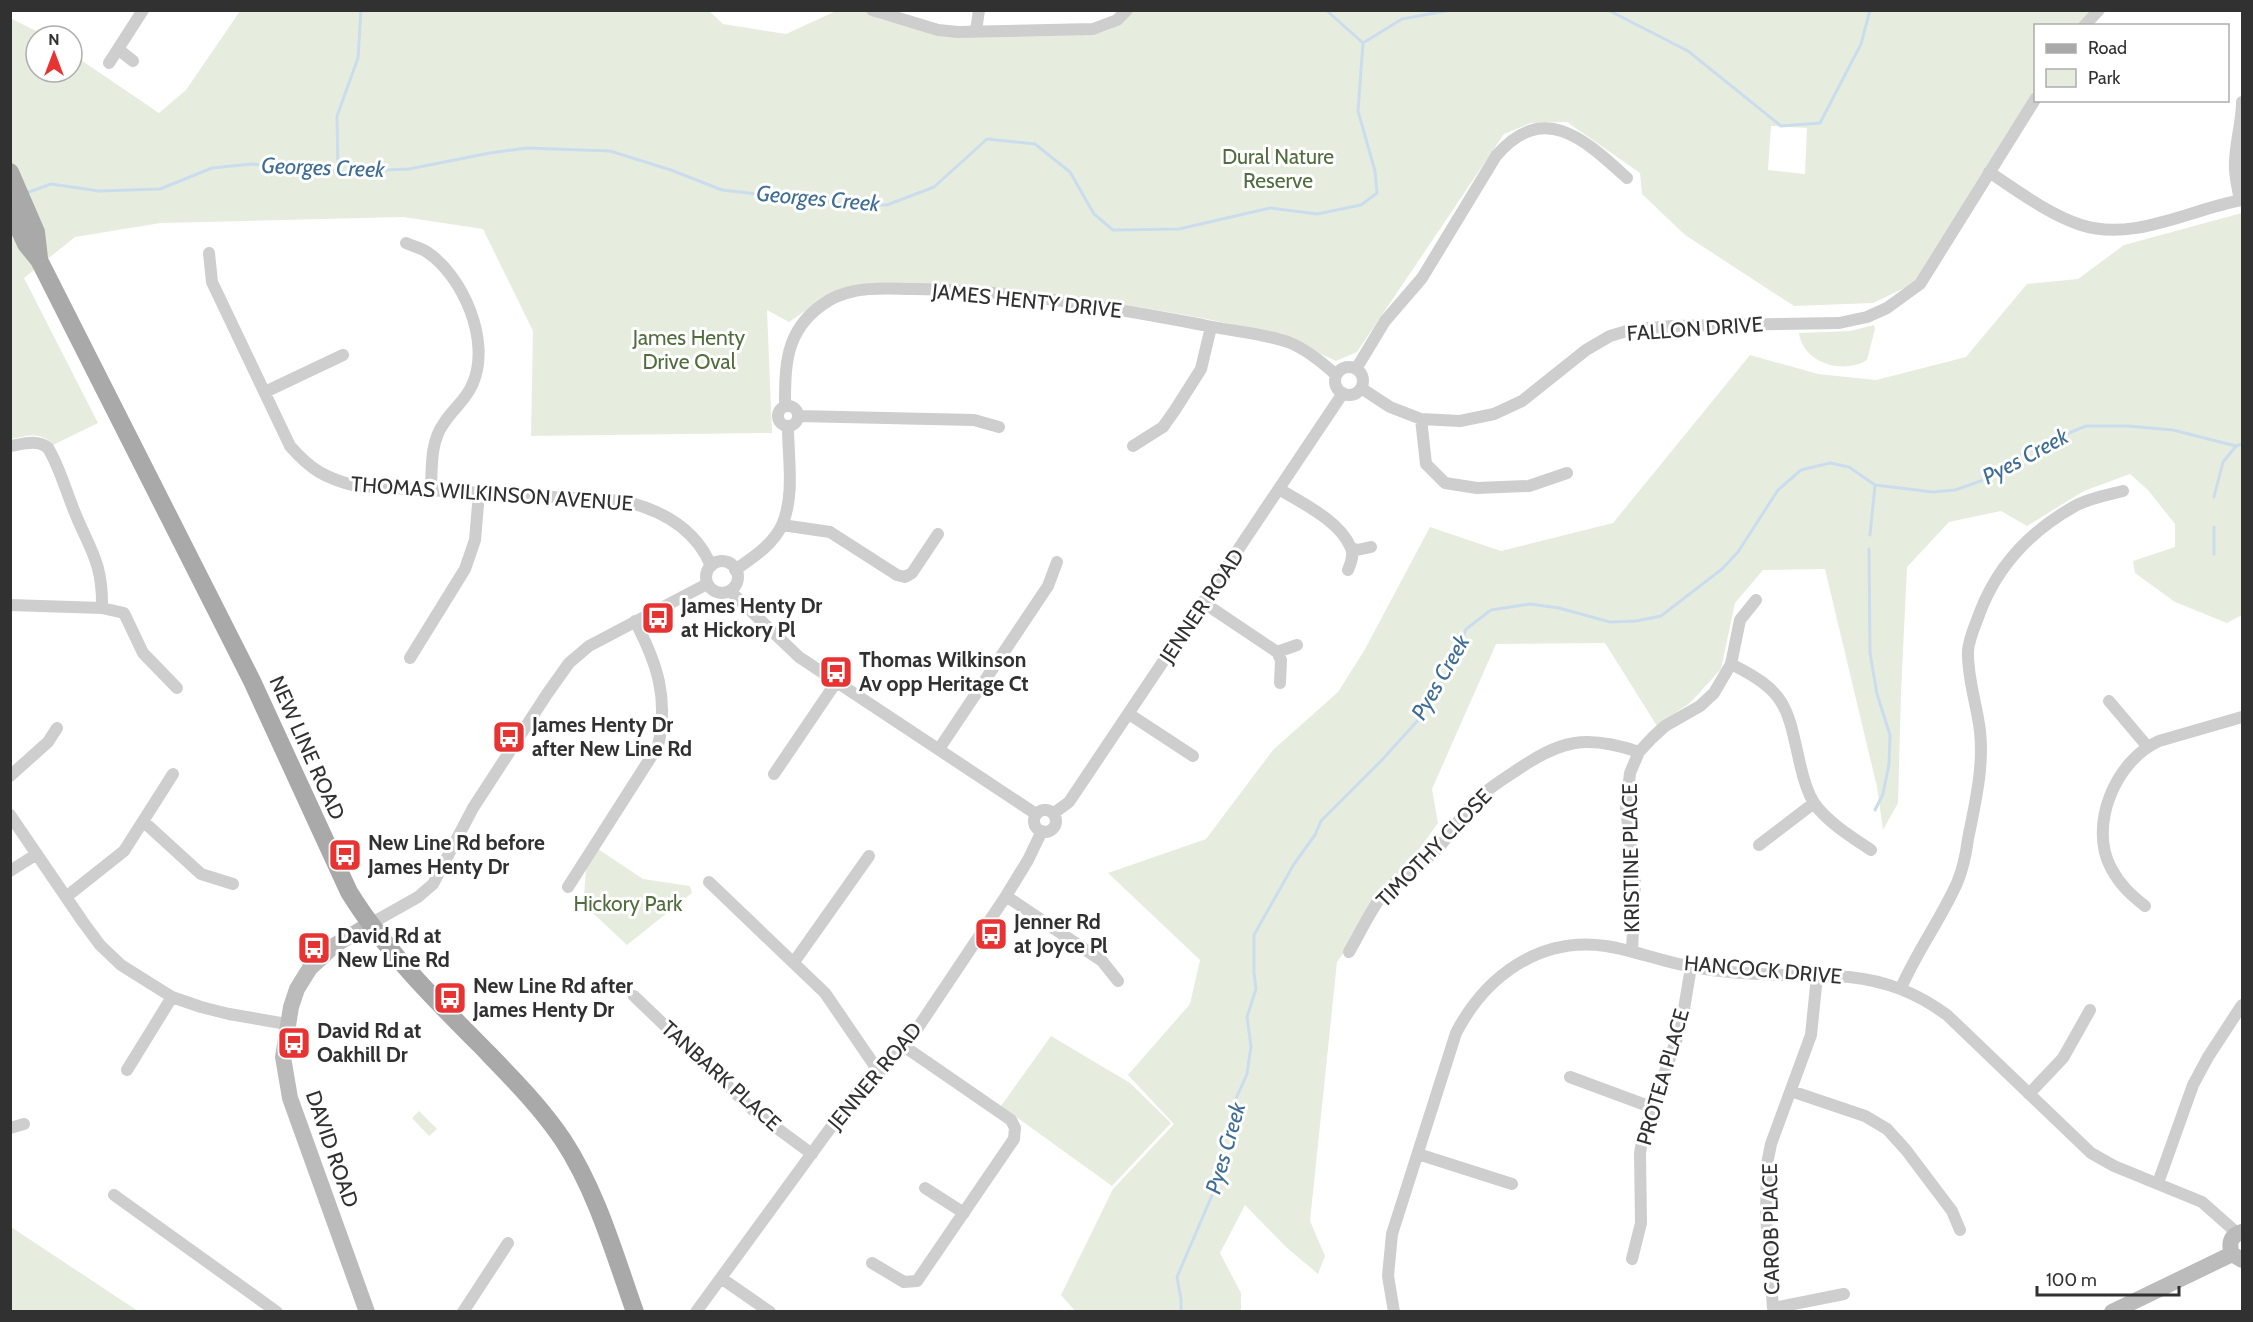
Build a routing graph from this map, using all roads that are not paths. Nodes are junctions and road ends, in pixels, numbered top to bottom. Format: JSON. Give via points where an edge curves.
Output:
{"nodes":[{"id":1,"x":143,"y":10,"type":"edge"},
{"id":2,"x":872,"y":10,"type":"edge"},
{"id":3,"x":979,"y":10,"type":"edge"},
{"id":4,"x":1127,"y":10,"type":"edge"},
{"id":5,"x":2099,"y":10,"type":"edge"},
{"id":6,"x":2086,"y":24,"type":"edge"},
{"id":7,"x":976,"y":31,"type":"junction"},
{"id":8,"x":118,"y":49,"type":"junction"},
{"id":9,"x":133,"y":61,"type":"dead end"},
{"id":10,"x":109,"y":63,"type":"dead end"},
{"id":11,"x":2034,"y":101,"type":"edge"},
{"id":12,"x":2242,"y":102,"type":"edge"},
{"id":13,"x":10,"y":172,"type":"edge"},
{"id":14,"x":1989,"y":172,"type":"junction"},
{"id":15,"x":1627,"y":178,"type":"dead end"},
{"id":16,"x":10,"y":188,"type":"edge"},
{"id":17,"x":2241,"y":200,"type":"edge"},
{"id":18,"x":10,"y":209,"type":"edge"},
{"id":19,"x":37,"y":239,"type":"junction"},
{"id":20,"x":406,"y":243,"type":"dead end"},
{"id":21,"x":209,"y":253,"type":"dead end"},
{"id":22,"x":39,"y":260,"type":"junction"},
{"id":23,"x":1211,"y":327,"type":"junction"},
{"id":24,"x":343,"y":355,"type":"dead end"},
{"id":25,"x":1356,"y":369,"type":"junction"},
{"id":26,"x":1336,"y":375,"type":"junction"},
{"id":27,"x":1361,"y":388,"type":"junction"},
{"id":28,"x":265,"y":392,"type":"junction"},
{"id":29,"x":1343,"y":393,"type":"junction"},
{"id":30,"x":785,"y":406,"type":"junction"},
{"id":31,"x":798,"y":416,"type":"junction"},
{"id":32,"x":1421,"y":419,"type":"junction"},
{"id":33,"x":788,"y":427,"type":"junction"},
{"id":34,"x":999,"y":427,"type":"dead end"},
{"id":35,"x":10,"y":446,"type":"edge"},
{"id":36,"x":1133,"y":446,"type":"dead end"},
{"id":37,"x":1567,"y":472,"type":"dead end"},
{"id":38,"x":1279,"y":489,"type":"junction"},
{"id":39,"x":431,"y":490,"type":"junction"},
{"id":40,"x":2123,"y":491,"type":"dead end"},
{"id":41,"x":479,"y":493,"type":"junction"},
{"id":42,"x":782,"y":525,"type":"junction"},
{"id":43,"x":939,"y":534,"type":"dead end"},
{"id":44,"x":1371,"y":547,"type":"dead end"},
{"id":45,"x":1351,"y":548,"type":"junction"},
{"id":46,"x":1057,"y":562,"type":"dead end"},
{"id":47,"x":711,"y":566,"type":"junction"},
{"id":48,"x":735,"y":570,"type":"junction"},
{"id":49,"x":1348,"y":570,"type":"dead end"},
{"id":50,"x":707,"y":584,"type":"junction"},
{"id":51,"x":730,"y":591,"type":"junction"},
{"id":52,"x":1756,"y":600,"type":"dead end"},
{"id":53,"x":1204,"y":603,"type":"junction"},
{"id":54,"x":10,"y":605,"type":"edge"},
{"id":55,"x":102,"y":608,"type":"junction"},
{"id":56,"x":635,"y":621,"type":"junction"},
{"id":57,"x":1297,"y":645,"type":"dead end"},
{"id":58,"x":1277,"y":652,"type":"junction"},
{"id":59,"x":410,"y":658,"type":"dead end"},
{"id":60,"x":1731,"y":664,"type":"junction"},
{"id":61,"x":837,"y":681,"type":"junction"},
{"id":62,"x":1281,"y":683,"type":"dead end"},
{"id":63,"x":177,"y":688,"type":"dead end"},
{"id":64,"x":2109,"y":701,"type":"dead end"},
{"id":65,"x":1129,"y":714,"type":"junction"},
{"id":66,"x":2242,"y":717,"type":"edge"},
{"id":67,"x":57,"y":728,"type":"dead end"},
{"id":68,"x":2147,"y":746,"type":"junction"},
{"id":69,"x":939,"y":749,"type":"junction"},
{"id":70,"x":1639,"y":752,"type":"junction"},
{"id":71,"x":1192,"y":756,"type":"dead end"},
{"id":72,"x":173,"y":774,"type":"dead end"},
{"id":73,"x":774,"y":774,"type":"dead end"},
{"id":74,"x":10,"y":777,"type":"edge"},
{"id":75,"x":1814,"y":804,"type":"junction"},
{"id":76,"x":1054,"y":813,"type":"junction"},
{"id":77,"x":1036,"y":814,"type":"junction"},
{"id":78,"x":10,"y":815,"type":"edge"},
{"id":79,"x":144,"y":822,"type":"junction"},
{"id":80,"x":1042,"y":831,"type":"junction"},
{"id":81,"x":1759,"y":845,"type":"dead end"},
{"id":82,"x":1871,"y":850,"type":"dead end"},
{"id":83,"x":37,"y":854,"type":"junction"},
{"id":84,"x":868,"y":856,"type":"dead end"},
{"id":85,"x":10,"y":871,"type":"edge"},
{"id":86,"x":709,"y":882,"type":"dead end"},
{"id":87,"x":233,"y":884,"type":"dead end"},
{"id":88,"x":568,"y":887,"type":"dead end"},
{"id":89,"x":1006,"y":896,"type":"junction"},
{"id":90,"x":66,"y":897,"type":"junction"},
{"id":91,"x":2145,"y":906,"type":"dead end"},
{"id":92,"x":370,"y":924,"type":"junction"},
{"id":93,"x":1632,"y":951,"type":"junction"},
{"id":94,"x":1349,"y":952,"type":"dead end"},
{"id":95,"x":794,"y":962,"type":"junction"},
{"id":96,"x":1691,"y":967,"type":"junction"},
{"id":97,"x":1817,"y":976,"type":"junction"},
{"id":98,"x":1118,"y":981,"type":"dead end"},
{"id":99,"x":1902,"y":987,"type":"junction"},
{"id":100,"x":634,"y":996,"type":"dead end"},
{"id":101,"x":172,"y":997,"type":"junction"},
{"id":102,"x":2242,"y":1005,"type":"edge"},
{"id":103,"x":2090,"y":1010,"type":"dead end"},
{"id":104,"x":287,"y":1024,"type":"junction"},
{"id":105,"x":905,"y":1047,"type":"junction"},
{"id":106,"x":127,"y":1070,"type":"dead end"},
{"id":107,"x":879,"y":1072,"type":"junction"},
{"id":108,"x":1570,"y":1077,"type":"dead end"},
{"id":109,"x":1791,"y":1091,"type":"junction"},
{"id":110,"x":2029,"y":1094,"type":"junction"},
{"id":111,"x":1651,"y":1107,"type":"junction"},
{"id":112,"x":24,"y":1124,"type":"dead end"},
{"id":113,"x":10,"y":1128,"type":"edge"},
{"id":114,"x":812,"y":1154,"type":"junction"},
{"id":115,"x":1418,"y":1154,"type":"junction"},
{"id":116,"x":2158,"y":1183,"type":"junction"},
{"id":117,"x":1512,"y":1184,"type":"dead end"},
{"id":118,"x":925,"y":1188,"type":"dead end"},
{"id":119,"x":114,"y":1194,"type":"dead end"},
{"id":120,"x":964,"y":1213,"type":"junction"},
{"id":121,"x":1960,"y":1230,"type":"dead end"},
{"id":122,"x":2240,"y":1232,"type":"edge"},
{"id":123,"x":508,"y":1244,"type":"dead end"},
{"id":124,"x":2237,"y":1257,"type":"edge"},
{"id":125,"x":1632,"y":1258,"type":"dead end"},
{"id":126,"x":872,"y":1263,"type":"dead end"},
{"id":127,"x":721,"y":1278,"type":"junction"},
{"id":128,"x":1844,"y":1294,"type":"dead end"},
{"id":129,"x":277,"y":1311,"type":"edge"},
{"id":130,"x":367,"y":1311,"type":"edge"},
{"id":131,"x":464,"y":1311,"type":"edge"},
{"id":132,"x":635,"y":1311,"type":"edge"},
{"id":133,"x":696,"y":1311,"type":"edge"},
{"id":134,"x":770,"y":1311,"type":"edge"},
{"id":135,"x":1394,"y":1311,"type":"edge"},
{"id":136,"x":2112,"y":1311,"type":"edge"}],
"edges":[{"from":1,"to":8,"type":"street"},
{"from":2,"to":7,"type":"street","via":[[938,30]]},
{"from":3,"to":7,"type":"street"},
{"from":4,"to":7,"type":"street","via":[[1118,20],[1093,29]]},
{"from":5,"to":6,"type":"street"},
{"from":8,"to":9,"type":"street"},
{"from":8,"to":10,"type":"street"},
{"from":11,"to":14,"type":"street","name":"FALLON DRIVE"},
{"from":12,"to":17,"type":"street","via":[[2235,168]]},
{"from":13,"to":19,"type":"main road","name":"NEW LINE ROAD"},
{"from":14,"to":17,"type":"street","via":[[2055,214],[2103,229],[2136,227]]},
{"from":14,"to":32,"type":"street","name":"FALLON DRIVE","via":[[1920,284],[1867,317],[1839,323],[1630,330],[1586,350],[1522,401],[1494,414],[1460,421]]},
{"from":15,"to":25,"type":"street","via":[[1586,143],[1560,130],[1536,128],[1509,141],[1422,278],[1385,321]]},
{"from":16,"to":19,"type":"street","via":[[31,235]]},
{"from":18,"to":22,"type":"main road","name":"NEW LINE ROAD","via":[[26,244]]},
{"from":19,"to":22,"type":"main road","name":"NEW LINE ROAD"},
{"from":20,"to":39,"type":"street","via":[[428,252],[466,298],[478,346],[474,381],[436,437]]},
{"from":21,"to":28,"type":"street","name":"THOMAS WILKINSON AVENUE","via":[[212,282]]},
{"from":22,"to":92,"type":"main road","name":"NEW LINE ROAD","via":[[252,681],[329,852]]},
{"from":23,"to":26,"type":"street","name":"JAMES HENTY DRIVE","via":[[1287,342],[1321,361]]},
{"from":23,"to":30,"type":"street","name":"JAMES HENTY DRIVE","via":[[998,294],[941,289],[855,291],[822,305],[794,337],[785,368]]},
{"from":23,"to":36,"type":"street","via":[[1201,369],[1175,410],[1163,427]]},
{"from":24,"to":28,"type":"street"},
{"from":25,"to":26,"type":"street","via":[[1343,369]]},
{"from":25,"to":27,"type":"street","via":[[1363,380]]},
{"from":26,"to":29,"type":"street","via":[[1337,388]]},
{"from":27,"to":29,"type":"street","via":[[1355,394]]},
{"from":27,"to":32,"type":"street","name":"FALLON DRIVE","via":[[1390,407]]},
{"from":28,"to":39,"type":"street","name":"THOMAS WILKINSON AVENUE","via":[[290,446],[319,474],[356,486]]},
{"from":29,"to":38,"type":"street","name":"JENNER ROAD"},
{"from":30,"to":31,"type":"street","via":[[794,408]]},
{"from":30,"to":33,"type":"street","via":[[777,416]]},
{"from":31,"to":33,"type":"street"},
{"from":31,"to":34,"type":"street","via":[[974,420]]},
{"from":32,"to":37,"type":"street","via":[[1426,464],[1445,483],[1477,488],[1529,486]]},
{"from":33,"to":42,"type":"street","via":[[789,481]]},
{"from":35,"to":55,"type":"street","via":[[40,443],[50,453],[96,557]]},
{"from":38,"to":45,"type":"street","via":[[1328,519]]},
{"from":38,"to":53,"type":"street","name":"JENNER ROAD"},
{"from":39,"to":41,"type":"street","name":"THOMAS WILKINSON AVENUE"},
{"from":40,"to":99,"type":"street","via":[[2075,506],[2039,531],[2006,563],[1983,603],[1968,649],[1981,749],[1963,866]]},
{"from":41,"to":47,"type":"street","name":"THOMAS WILKINSON AVENUE","via":[[624,501],[650,507],[693,538]]},
{"from":41,"to":59,"type":"street","via":[[475,540],[465,569]]},
{"from":42,"to":43,"type":"street","via":[[830,532],[906,577]]},
{"from":42,"to":48,"type":"street","via":[[770,542]]},
{"from":44,"to":45,"type":"street"},
{"from":45,"to":49,"type":"street"},
{"from":46,"to":69,"type":"street","via":[[1048,586]]},
{"from":47,"to":48,"type":"street","via":[[724,562]]},
{"from":47,"to":50,"type":"street"},
{"from":48,"to":51,"type":"street","via":[[737,579]]},
{"from":50,"to":51,"type":"street","via":[[715,592]]},
{"from":50,"to":56,"type":"street"},
{"from":51,"to":61,"type":"street","via":[[799,657]]},
{"from":52,"to":60,"type":"street","name":"KRISTINE PLACE","via":[[1740,620]]},
{"from":53,"to":58,"type":"street"},
{"from":53,"to":65,"type":"street","name":"JENNER ROAD"},
{"from":54,"to":55,"type":"street"},
{"from":55,"to":63,"type":"street","via":[[124,613],[143,653]]},
{"from":56,"to":88,"type":"street","via":[[650,649],[660,686],[662,728],[658,746]]},
{"from":56,"to":92,"type":"street","via":[[588,646],[569,663],[473,808],[433,884]]},
{"from":57,"to":58,"type":"street"},
{"from":58,"to":62,"type":"street"},
{"from":60,"to":70,"type":"street","name":"KRISTINE PLACE","via":[[1714,693],[1665,726]]},
{"from":60,"to":75,"type":"street","via":[[1771,688],[1783,704],[1803,779]]},
{"from":61,"to":69,"type":"street"},
{"from":61,"to":73,"type":"street"},
{"from":64,"to":68,"type":"street"},
{"from":65,"to":71,"type":"street"},
{"from":65,"to":76,"type":"street","name":"JENNER ROAD","via":[[1069,802]]},
{"from":66,"to":68,"type":"street"},
{"from":67,"to":74,"type":"street","via":[[48,742]]},
{"from":68,"to":91,"type":"street","via":[[2113,786],[2103,828],[2110,866],[2124,889]]},
{"from":69,"to":77,"type":"street"},
{"from":70,"to":93,"type":"street","name":"KRISTINE PLACE","via":[[1626,791],[1635,883]]},
{"from":70,"to":94,"type":"street","name":"TIMOTHY CLOSE","via":[[1617,744],[1571,743],[1533,759],[1493,786],[1473,803],[1439,847],[1382,897]]},
{"from":72,"to":79,"type":"street"},
{"from":75,"to":81,"type":"street"},
{"from":75,"to":82,"type":"street"},
{"from":76,"to":77,"type":"street","via":[[1043,810]]},
{"from":76,"to":80,"type":"street","via":[[1055,827]]},
{"from":77,"to":80,"type":"street","via":[[1034,824]]},
{"from":78,"to":83,"type":"street"},
{"from":79,"to":87,"type":"street","via":[[201,874]]},
{"from":79,"to":90,"type":"street","via":[[124,851]]},
{"from":80,"to":89,"type":"street","name":"JENNER ROAD"},
{"from":83,"to":85,"type":"street"},
{"from":83,"to":90,"type":"street"},
{"from":84,"to":95,"type":"street"},
{"from":86,"to":95,"type":"street"},
{"from":89,"to":98,"type":"street","via":[[1102,961]]},
{"from":89,"to":105,"type":"street","name":"JENNER ROAD"},
{"from":90,"to":101,"type":"street","via":[[100,945],[121,966]]},
{"from":92,"to":104,"type":"street","name":"DAVID ROAD","via":[[335,945],[310,968],[297,989]]},
{"from":92,"to":132,"type":"main road","name":"NEW LINE ROAD","via":[[445,1010],[520,1086],[563,1140],[594,1199]]},
{"from":93,"to":96,"type":"street","name":"HANCOCK DRIVE"},
{"from":93,"to":115,"type":"street","name":"HANCOCK DRIVE","via":[[1580,945],[1554,949],[1514,966],[1496,979],[1479,996],[1456,1034]]},
{"from":95,"to":107,"type":"street","via":[[825,993]]},
{"from":96,"to":97,"type":"street","name":"HANCOCK DRIVE"},
{"from":96,"to":111,"type":"street","name":"PROTEA PLACE","via":[[1681,1027]]},
{"from":97,"to":99,"type":"street","name":"HANCOCK DRIVE","via":[[1870,979]]},
{"from":97,"to":109,"type":"street","name":"CAROB PLACE","via":[[1811,1035]]},
{"from":99,"to":110,"type":"street","name":"HANCOCK DRIVE","via":[[1947,1015]]},
{"from":100,"to":114,"type":"street","name":"TANBARK PLACE","via":[[755,1112]]},
{"from":101,"to":104,"type":"street","via":[[229,1014]]},
{"from":101,"to":106,"type":"street"},
{"from":102,"to":116,"type":"street","via":[[2193,1085]]},
{"from":103,"to":110,"type":"street","via":[[2064,1058]]},
{"from":104,"to":130,"type":"street","name":"DAVID ROAD","via":[[283,1057],[286,1084]]},
{"from":105,"to":107,"type":"street","name":"JENNER ROAD"},
{"from":105,"to":120,"type":"street","via":[[1011,1120],[1015,1128],[1014,1138]]},
{"from":107,"to":114,"type":"street","name":"JENNER ROAD","via":[[853,1097]]},
{"from":108,"to":111,"type":"street"},
{"from":109,"to":121,"type":"street","via":[[1865,1116],[1887,1129],[1952,1211]]},
{"from":109,"to":128,"type":"street","name":"CAROB PLACE","via":[[1767,1164],[1766,1215],[1773,1308]]},
{"from":110,"to":116,"type":"street","name":"HANCOCK DRIVE","via":[[2091,1153]]},
{"from":111,"to":125,"type":"street","name":"PROTEA PLACE","via":[[1640,1153],[1641,1223]]},
{"from":112,"to":113,"type":"street"},
{"from":114,"to":127,"type":"street","name":"JENNER ROAD"},
{"from":115,"to":117,"type":"street"},
{"from":115,"to":135,"type":"street","name":"HANCOCK DRIVE","via":[[1392,1234],[1388,1276]]},
{"from":116,"to":122,"type":"street","name":"HANCOCK DRIVE","via":[[2202,1202]]},
{"from":118,"to":120,"type":"street"},
{"from":119,"to":129,"type":"street"},
{"from":120,"to":126,"type":"street","via":[[917,1281],[904,1282]]},
{"from":122,"to":124,"type":"street","via":[[2230,1245]]},
{"from":123,"to":131,"type":"street"},
{"from":124,"to":136,"type":"street"},
{"from":127,"to":133,"type":"street","name":"JENNER ROAD"},
{"from":127,"to":134,"type":"street"}]}
